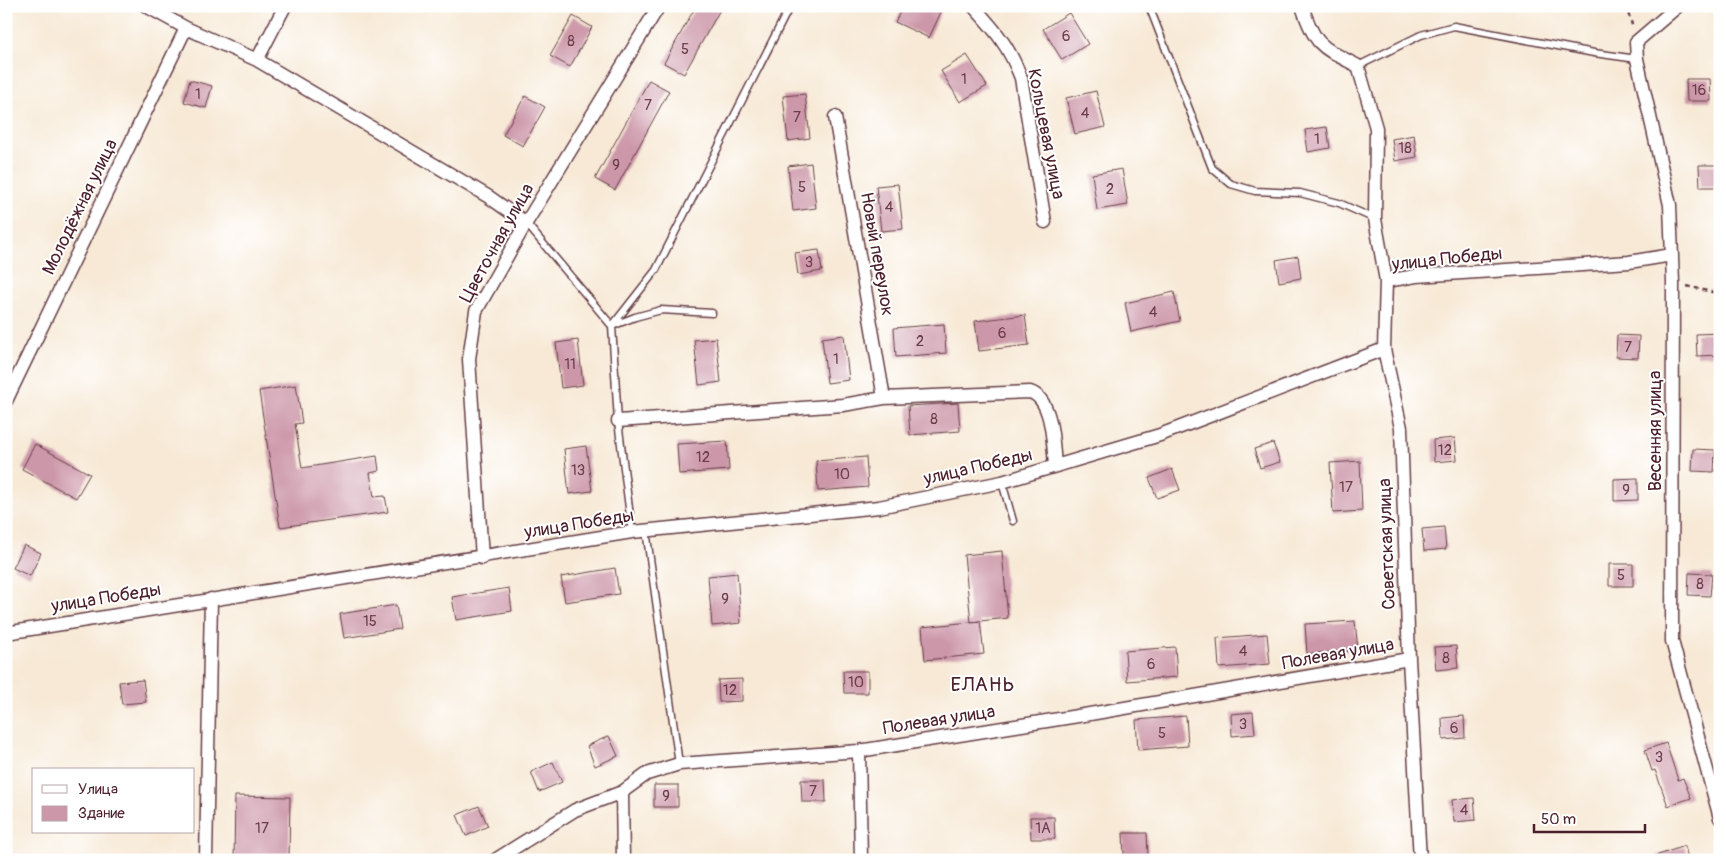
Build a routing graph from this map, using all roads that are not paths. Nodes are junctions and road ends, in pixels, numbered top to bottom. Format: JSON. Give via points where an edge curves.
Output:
{"nodes":[{"id":1,"x":146,"y":6,"type":"edge"},
{"id":2,"x":285,"y":6,"type":"edge"},
{"id":3,"x":659,"y":6,"type":"edge"},
{"id":4,"x":790,"y":6,"type":"edge"},
{"id":5,"x":973,"y":6,"type":"edge"},
{"id":6,"x":1149,"y":6,"type":"edge"},
{"id":7,"x":1302,"y":6,"type":"edge"},
{"id":8,"x":1678,"y":6,"type":"edge"},
{"id":9,"x":186,"y":28,"type":"junction"},
{"id":10,"x":1637,"y":59,"type":"junction"},
{"id":11,"x":257,"y":60,"type":"junction"},
{"id":12,"x":1358,"y":66,"type":"junction"},
{"id":13,"x":835,"y":117,"type":"dead end"},
{"id":14,"x":1375,"y":219,"type":"junction"},
{"id":15,"x":526,"y":222,"type":"junction"},
{"id":16,"x":1045,"y":222,"type":"dead end"},
{"id":17,"x":1672,"y":255,"type":"junction"},
{"id":18,"x":1386,"y":281,"type":"junction"},
{"id":19,"x":712,"y":313,"type":"dead end"},
{"id":20,"x":612,"y":326,"type":"junction"},
{"id":21,"x":1384,"y":349,"type":"junction"},
{"id":22,"x":884,"y":398,"type":"junction"},
{"id":23,"x":6,"y":401,"type":"edge"},
{"id":24,"x":618,"y":421,"type":"junction"},
{"id":25,"x":1055,"y":466,"type":"junction"},
{"id":26,"x":1002,"y":482,"type":"junction"},
{"id":27,"x":1013,"y":521,"type":"dead end"},
{"id":28,"x":646,"y":530,"type":"junction"},
{"id":29,"x":632,"y":532,"type":"junction"},
{"id":30,"x":482,"y":558,"type":"junction"},
{"id":31,"x":212,"y":599,"type":"junction"},
{"id":32,"x":6,"y":633,"type":"edge"},
{"id":33,"x":1409,"y":659,"type":"junction"},
{"id":34,"x":859,"y":751,"type":"junction"},
{"id":35,"x":679,"y":764,"type":"junction"},
{"id":36,"x":622,"y":792,"type":"junction"},
{"id":37,"x":1720,"y":818,"type":"edge"},
{"id":38,"x":206,"y":860,"type":"edge"},
{"id":39,"x":495,"y":860,"type":"edge"},
{"id":40,"x":623,"y":860,"type":"edge"},
{"id":41,"x":861,"y":860,"type":"edge"},
{"id":42,"x":1420,"y":860,"type":"edge"}],
"edges":[{"from":1,"to":9,"type":"street"},
{"from":2,"to":11,"type":"street"},
{"from":3,"to":15,"type":"street","name":"Цветочная улица"},
{"from":4,"to":20,"type":"lane","via":[[656,270]]},
{"from":5,"to":16,"type":"street","name":"Кольцевая улица","via":[[999,34],[1013,56],[1021,78]]},
{"from":6,"to":14,"type":"lane","via":[[1212,168],[1231,184],[1255,191],[1308,195],[1339,203]]},
{"from":7,"to":12,"type":"street","via":[[1311,35],[1328,51]]},
{"from":8,"to":10,"type":"street","name":"Весенняя улица","via":[[1636,42]]},
{"from":9,"to":11,"type":"street"},
{"from":9,"to":23,"type":"street","name":"Молодёжная улица"},
{"from":10,"to":12,"type":"lane","via":[[1594,54],[1454,26],[1421,34]]},
{"from":10,"to":17,"type":"street","name":"Весенняя улица","via":[[1670,204]]},
{"from":11,"to":15,"type":"street"},
{"from":12,"to":14,"type":"street","via":[[1376,128]]},
{"from":13,"to":22,"type":"street","name":"Новый переулок"},
{"from":14,"to":18,"type":"street"},
{"from":15,"to":20,"type":"lane"},
{"from":15,"to":30,"type":"street","name":"Цветочная улица","via":[[476,311],[469,359]]},
{"from":17,"to":18,"type":"street","name":"улица Победы","via":[[1629,262],[1416,276]]},
{"from":17,"to":37,"type":"street","name":"Весенняя улица","via":[[1672,640]]},
{"from":18,"to":21,"type":"street","name":"улица Победы"},
{"from":19,"to":20,"type":"lane","via":[[661,310]]},
{"from":20,"to":24,"type":"lane"},
{"from":21,"to":25,"type":"street","name":"улица Победы","via":[[1160,435]]},
{"from":21,"to":33,"type":"street","name":"Советская улица","via":[[1400,428]]},
{"from":22,"to":24,"type":"street","via":[[843,405]]},
{"from":22,"to":25,"type":"street","via":[[1036,394],[1052,427]]},
{"from":24,"to":29,"type":"lane"},
{"from":25,"to":26,"type":"street","name":"улица Победы"},
{"from":26,"to":27,"type":"lane"},
{"from":26,"to":28,"type":"street","name":"улица Победы","via":[[879,507]]},
{"from":28,"to":29,"type":"street","name":"улица Победы"},
{"from":28,"to":35,"type":"lane"},
{"from":29,"to":30,"type":"street","name":"улица Победы"},
{"from":30,"to":31,"type":"street","name":"улица Победы"},
{"from":31,"to":32,"type":"street","name":"улица Победы"},
{"from":31,"to":38,"type":"street"},
{"from":33,"to":34,"type":"street","name":"Полевая улица"},
{"from":33,"to":42,"type":"street","name":"Советская улица"},
{"from":34,"to":35,"type":"street","name":"Полевая улица"},
{"from":34,"to":41,"type":"street"},
{"from":35,"to":36,"type":"street","name":"Полевая улица","via":[[647,774]]},
{"from":36,"to":39,"type":"street","name":"Полевая улица","via":[[575,810]]},
{"from":36,"to":40,"type":"street"}]}
